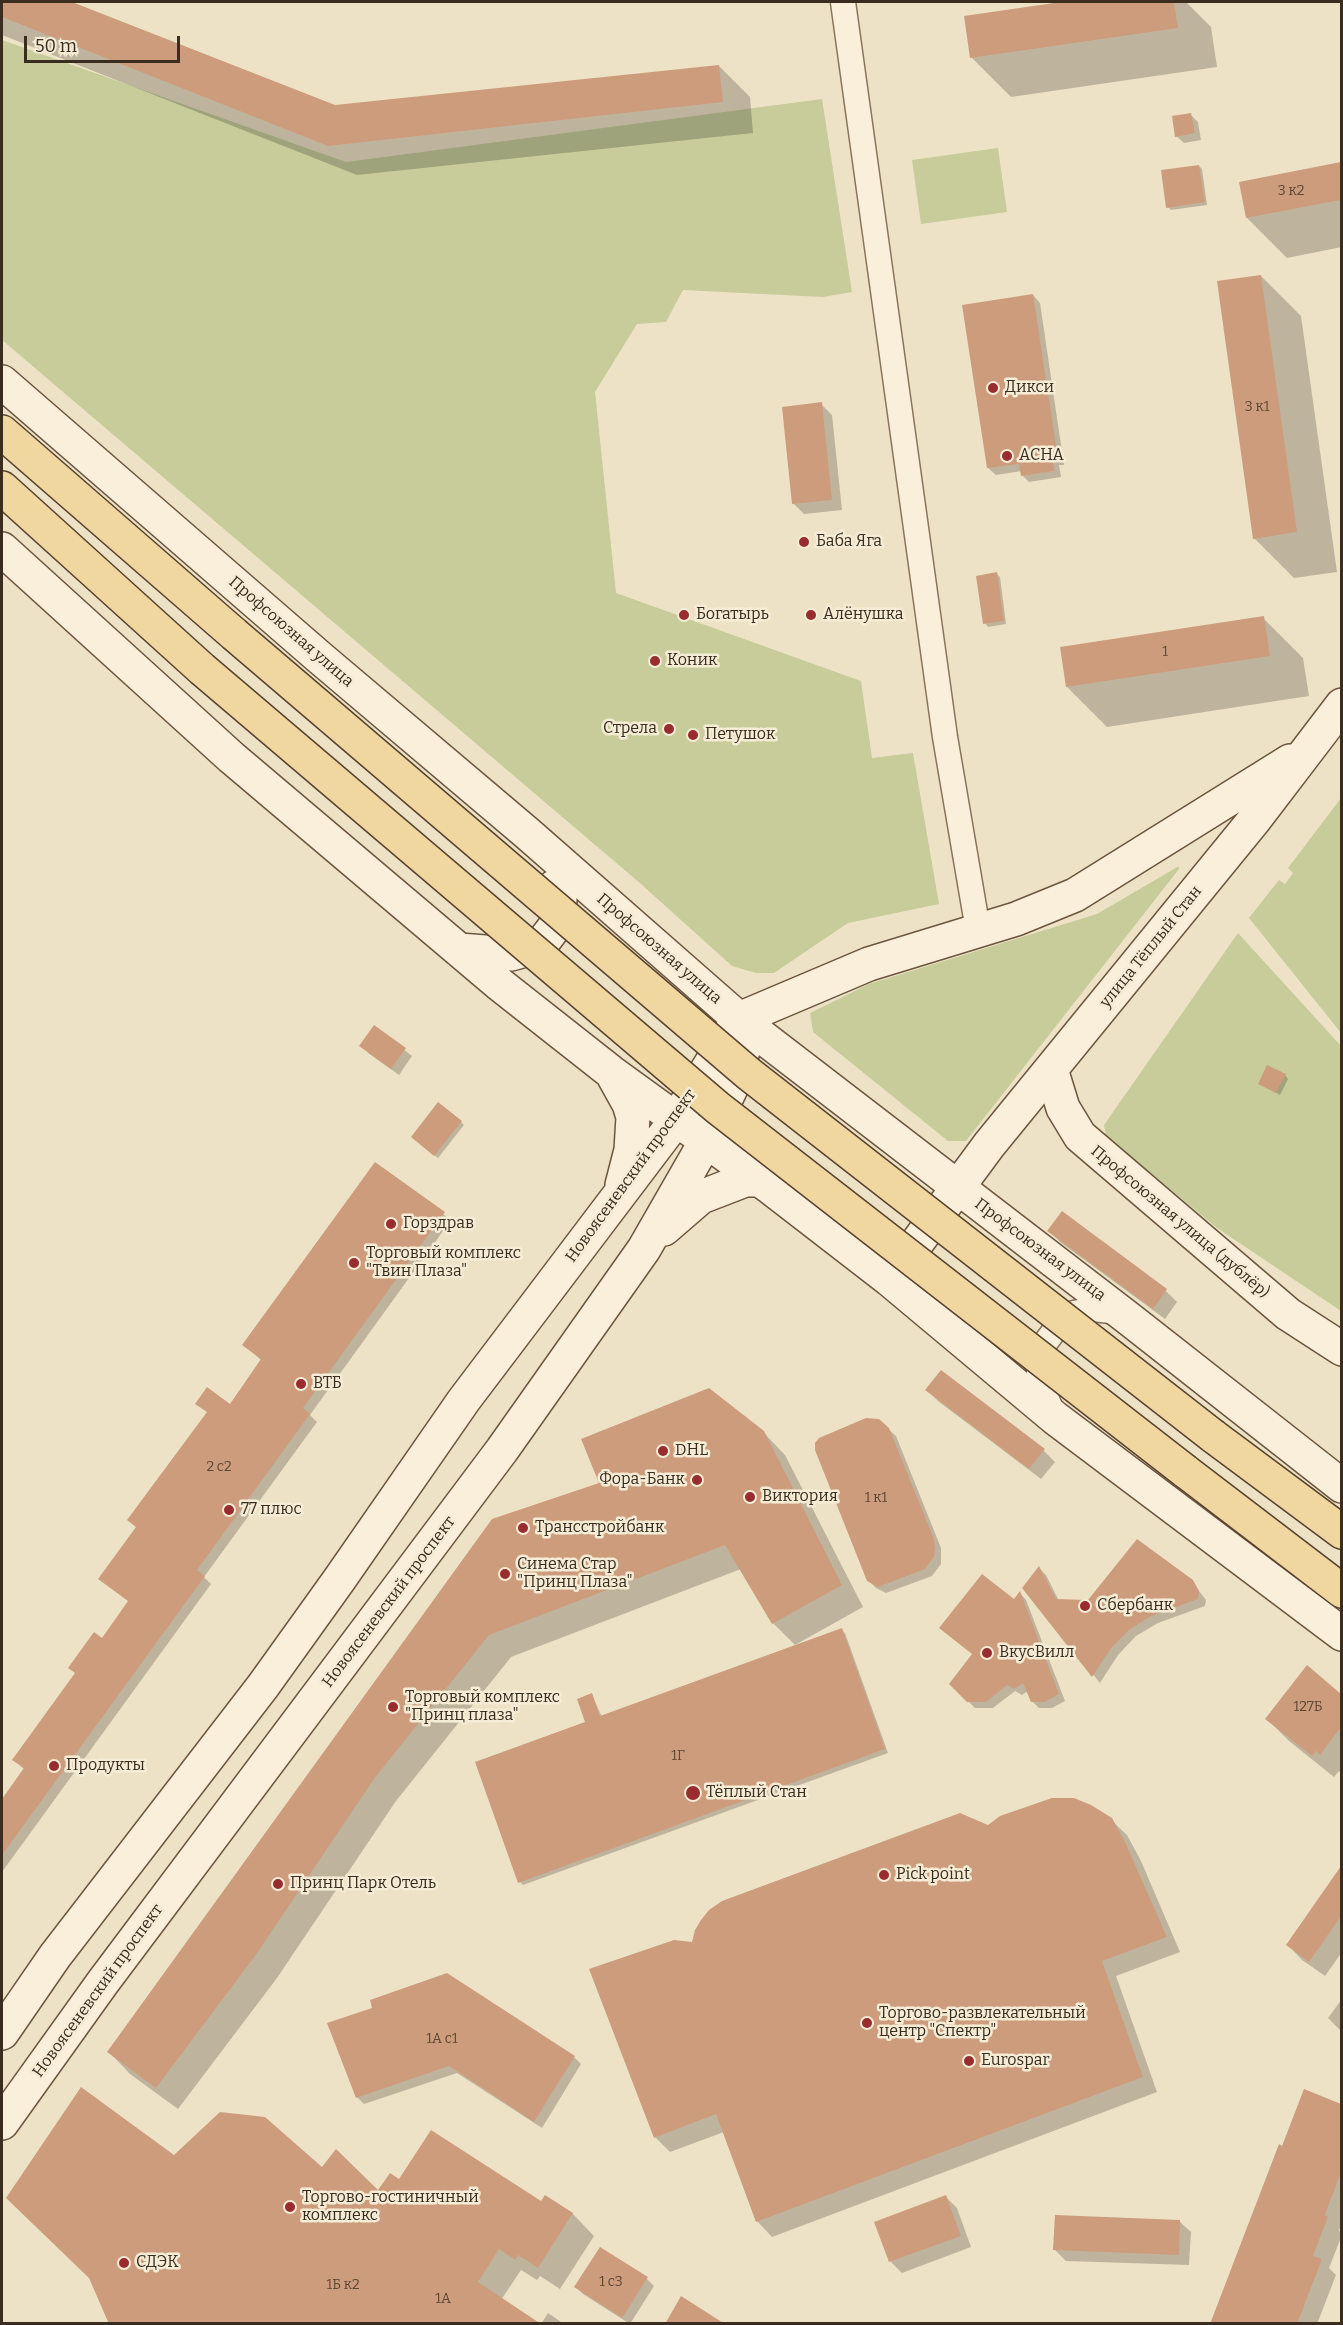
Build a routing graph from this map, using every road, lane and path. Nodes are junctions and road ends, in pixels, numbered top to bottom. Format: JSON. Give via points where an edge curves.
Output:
{"nodes":[{"id":1,"x":843,"y":2,"type":"edge"},
{"id":2,"x":2,"y":382,"type":"edge"},
{"id":3,"x":2,"y":432,"type":"edge"},
{"id":4,"x":2,"y":488,"type":"edge"},
{"id":5,"x":2,"y":549,"type":"edge"},
{"id":6,"x":1341,"y":705,"type":"edge"},
{"id":7,"x":1307,"y":750,"type":"junction"},
{"id":8,"x":527,"y":833,"type":"junction"},
{"id":9,"x":978,"y":930,"type":"junction"},
{"id":10,"x":459,"y":950,"type":"junction"},
{"id":11,"x":739,"y":1018,"type":"junction"},
{"id":12,"x":1052,"y":1069,"type":"junction"},
{"id":13,"x":611,"y":1072,"type":"junction"},
{"id":14,"x":676,"y":1119,"type":"junction"},
{"id":15,"x":706,"y":1141,"type":"junction"},
{"id":16,"x":759,"y":1180,"type":"junction"},
{"id":17,"x":958,"y":1187,"type":"junction"},
{"id":18,"x":620,"y":1195,"type":"junction"},
{"id":19,"x":644,"y":1249,"type":"junction"},
{"id":20,"x":890,"y":1280,"type":"junction"},
{"id":21,"x":1128,"y":1318,"type":"junction"},
{"id":22,"x":1341,"y":1349,"type":"edge"},
{"id":23,"x":1055,"y":1418,"type":"junction"},
{"id":24,"x":1341,"y":1486,"type":"edge"},
{"id":25,"x":1341,"y":1532,"type":"edge"},
{"id":26,"x":1341,"y":1591,"type":"edge"},
{"id":27,"x":1341,"y":1634,"type":"edge"},
{"id":28,"x":55,"y":1956,"type":"junction"},
{"id":29,"x":2,"y":2010,"type":"edge"},
{"id":30,"x":2,"y":2033,"type":"edge"},
{"id":31,"x":2,"y":2123,"type":"edge"}],
"edges":[{"from":1,"to":9,"type":"street","via":[[940,702]]},
{"from":2,"to":8,"type":"main road","name":"Профсоюзная улица"},
{"from":3,"to":25,"type":"main road","bridge":true,"via":[[749,1074]]},
{"from":4,"to":26,"type":"main road","bridge":true,"via":[[202,669],[718,1108]]},
{"from":5,"to":10,"type":"main road","via":[[231,757]]},
{"from":6,"to":7,"type":"main road","name":"улица Тёплый Стан"},
{"from":7,"to":9,"type":"main road","via":[[1075,895],[1016,920]]},
{"from":7,"to":12,"type":"main road","name":"улица Тёплый Стан","via":[[1256,819]]},
{"from":8,"to":10,"type":"main road","via":[[550,870],[560,900],[556,925],[540,946],[511,954]]},
{"from":8,"to":11,"type":"main road","name":"Профсоюзная улица"},
{"from":9,"to":11,"type":"main road","via":[[869,964]]},
{"from":10,"to":13,"type":"main road"},
{"from":11,"to":14,"type":"main road","name":"Новоясеневский проспект"},
{"from":11,"to":15,"type":"main road","name":"Новоясеневский проспект","via":[[743,1051],[733,1084]]},
{"from":11,"to":17,"type":"main road","name":"Профсоюзная улица"},
{"from":12,"to":17,"type":"main road","name":"улица Тёплый Стан"},
{"from":12,"to":22,"type":"main road","name":"Профсоюзная улица (дублёр)","via":[[1063,1108],[1080,1136],[1288,1314]]},
{"from":13,"to":14,"type":"main road"},
{"from":13,"to":18,"type":"main road","via":[[633,1117]]},
{"from":14,"to":15,"type":"main road"},
{"from":14,"to":18,"type":"main road","name":"Новоясеневский проспект"},
{"from":15,"to":16,"type":"main road"},
{"from":15,"to":19,"type":"main road","name":"Новоясеневский проспект"},
{"from":16,"to":19,"type":"main road","via":[[745,1180],[701,1197]]},
{"from":16,"to":20,"type":"main road"},
{"from":17,"to":20,"type":"main road","name":"улица Тёплый Стан"},
{"from":17,"to":21,"type":"main road","name":"Профсоюзная улица"},
{"from":18,"to":28,"type":"main road","name":"Новоясеневский проспект","via":[[464,1400],[263,1686]]},
{"from":19,"to":31,"type":"main road","name":"Новоясеневский проспект","via":[[495,1459]]},
{"from":20,"to":23,"type":"main road"},
{"from":21,"to":23,"type":"street","via":[[1094,1309],[1074,1314],[1058,1326],[1045,1344],[1038,1364],[1039,1382]]},
{"from":21,"to":24,"type":"main road","name":"Профсоюзная улица"},
{"from":23,"to":27,"type":"main road"},
{"from":28,"to":29,"type":"street"},
{"from":28,"to":30,"type":"main road","name":"Новоясеневский проспект"}]}
